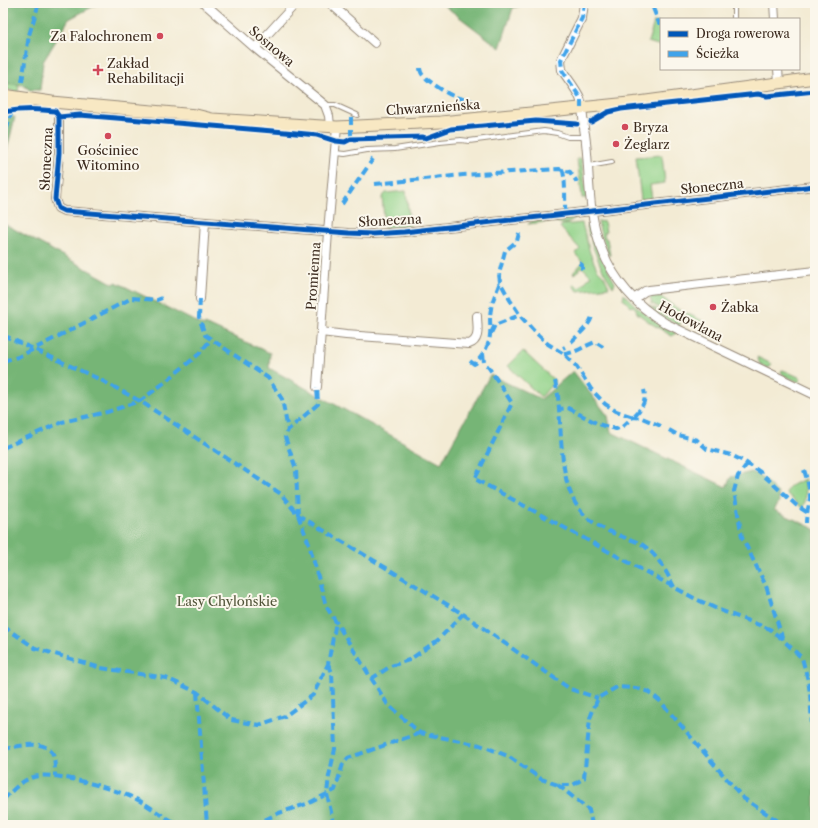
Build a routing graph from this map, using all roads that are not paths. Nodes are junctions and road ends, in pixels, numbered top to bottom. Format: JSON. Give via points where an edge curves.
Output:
{"nodes":[{"id":1,"x":204,"y":3,"type":"edge"},
{"id":2,"x":296,"y":3,"type":"edge"},
{"id":3,"x":330,"y":3,"type":"edge"},
{"id":4,"x":584,"y":3,"type":"edge"},
{"id":5,"x":734,"y":3,"type":"edge"},
{"id":6,"x":774,"y":3,"type":"edge"},
{"id":7,"x":734,"y":18,"type":"edge"},
{"id":8,"x":775,"y":18,"type":"edge"},
{"id":9,"x":375,"y":43,"type":"dead end"},
{"id":10,"x":255,"y":48,"type":"junction"},
{"id":11,"x":778,"y":70,"type":"edge"},
{"id":12,"x":815,"y":78,"type":"edge"},
{"id":13,"x":779,"y":82,"type":"junction"},
{"id":14,"x":3,"y":95,"type":"edge"},
{"id":15,"x":52,"y":102,"type":"junction"},
{"id":16,"x":3,"y":104,"type":"edge"},
{"id":17,"x":325,"y":105,"type":"junction"},
{"id":18,"x":581,"y":108,"type":"junction"},
{"id":19,"x":357,"y":115,"type":"dead end"},
{"id":20,"x":59,"y":117,"type":"dead end"},
{"id":21,"x":333,"y":126,"type":"junction"},
{"id":22,"x":585,"y":137,"type":"junction"},
{"id":23,"x":335,"y":153,"type":"junction"},
{"id":24,"x":612,"y":162,"type":"dead end"},
{"id":25,"x":589,"y":166,"type":"junction"},
{"id":26,"x":815,"y":186,"type":"edge"},
{"id":27,"x":592,"y":210,"type":"junction"},
{"id":28,"x":204,"y":222,"type":"junction"},
{"id":29,"x":328,"y":232,"type":"junction"},
{"id":30,"x":815,"y":271,"type":"edge"},
{"id":31,"x":200,"y":299,"type":"dead end"},
{"id":32,"x":634,"y":299,"type":"junction"},
{"id":33,"x":476,"y":316,"type":"dead end"},
{"id":34,"x":321,"y":332,"type":"junction"},
{"id":35,"x":317,"y":387,"type":"dead end"},
{"id":36,"x":815,"y":395,"type":"edge"}],
"edges":[{"from":1,"to":10,"type":"street","name":"Sosnowa"},
{"from":2,"to":10,"type":"street"},
{"from":3,"to":9,"type":"street"},
{"from":4,"to":18,"type":"street","name":"Hodowlana","via":[[582,18],[561,60],[562,70],[580,98]]},
{"from":5,"to":7,"type":"lane"},
{"from":6,"to":8,"type":"street"},
{"from":10,"to":17,"type":"street","name":"Sosnowa"},
{"from":11,"to":13,"type":"street"},
{"from":12,"to":13,"type":"main road","name":"Chwarznieńska"},
{"from":13,"to":18,"type":"main road","name":"Chwarznieńska","via":[[723,92]]},
{"from":14,"to":15,"type":"main road","name":"Chwarznieńska"},
{"from":15,"to":16,"type":"main road","name":"Chwarznieńska"},
{"from":15,"to":21,"type":"main road","name":"Chwarznieńska","via":[[181,113],[212,119]]},
{"from":17,"to":19,"type":"lane","name":"Sosnowa","via":[[335,105]]},
{"from":17,"to":21,"type":"street"},
{"from":18,"to":21,"type":"main road","name":"Chwarznieńska","via":[[441,122]]},
{"from":18,"to":22,"type":"street","name":"Hodowlana"},
{"from":20,"to":28,"type":"street","name":"Słoneczna","via":[[55,200],[58,208],[64,211]]},
{"from":21,"to":23,"type":"street","name":"Promienna"},
{"from":22,"to":23,"type":"lane","via":[[568,137],[544,131],[395,149]]},
{"from":22,"to":25,"type":"street","name":"Hodowlana"},
{"from":23,"to":29,"type":"street","name":"Promienna"},
{"from":24,"to":25,"type":"lane"},
{"from":25,"to":27,"type":"street","name":"Hodowlana"},
{"from":26,"to":27,"type":"street","name":"Słoneczna"},
{"from":27,"to":29,"type":"street","name":"Słoneczna","via":[[394,233]]},
{"from":27,"to":32,"type":"street","name":"Hodowlana","via":[[597,237],[607,261]]},
{"from":28,"to":29,"type":"street","name":"Słoneczna"},
{"from":28,"to":31,"type":"street"},
{"from":29,"to":34,"type":"street","name":"Promienna"},
{"from":30,"to":32,"type":"street","via":[[649,290]]},
{"from":32,"to":36,"type":"street","name":"Hodowlana","via":[[653,316],[670,326]]},
{"from":33,"to":34,"type":"street","via":[[478,332],[469,344]]},
{"from":34,"to":35,"type":"street","name":"Promienna"}]}
